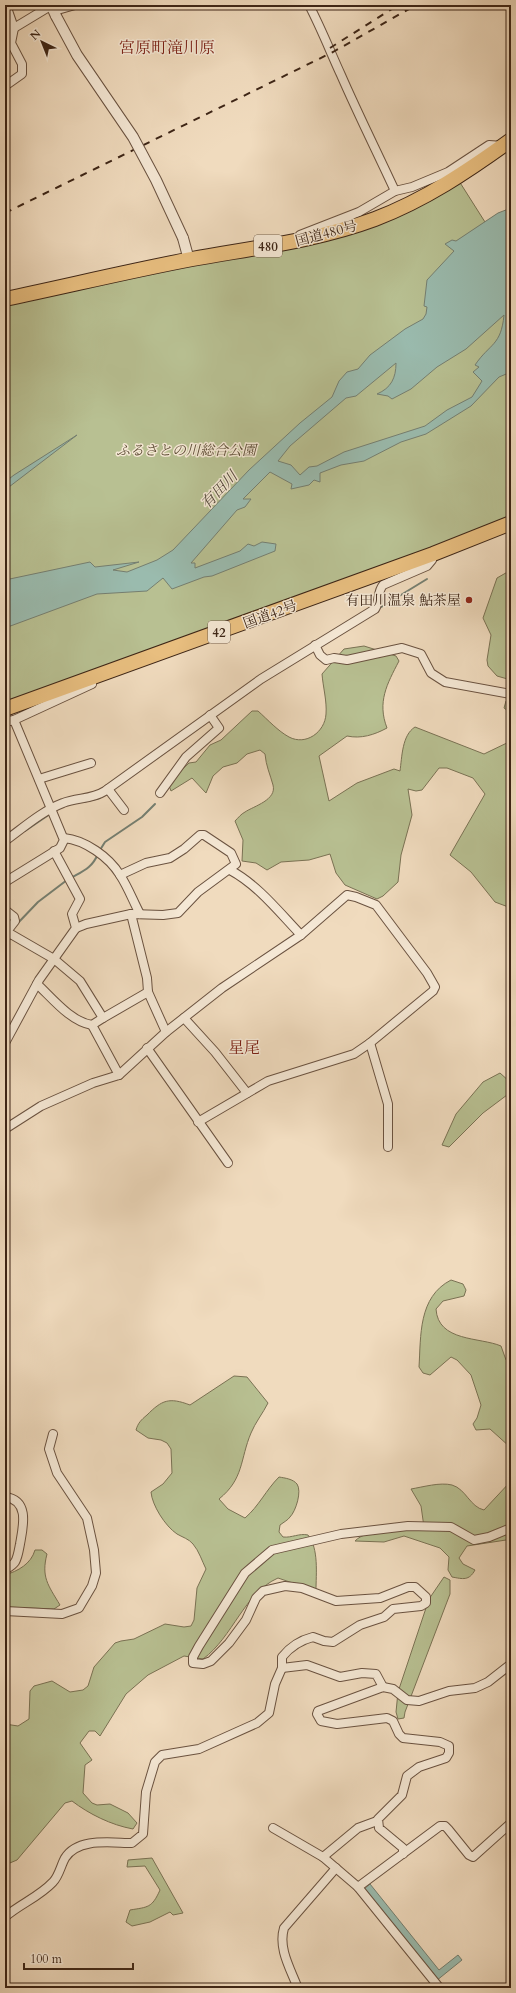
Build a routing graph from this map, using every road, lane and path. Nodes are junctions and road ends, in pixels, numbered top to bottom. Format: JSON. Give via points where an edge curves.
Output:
{"nodes":[{"id":1,"x":6,"y":5,"type":"edge"},
{"id":2,"x":75,"y":5,"type":"edge"},
{"id":3,"x":309,"y":5,"type":"edge"},
{"id":4,"x":53,"y":9,"type":"edge"},
{"id":5,"x":14,"y":28,"type":"junction"},
{"id":6,"x":5,"y":86,"type":"edge"},
{"id":7,"x":507,"y":143,"type":"edge"},
{"id":8,"x":395,"y":191,"type":"junction"},
{"id":9,"x":292,"y":242,"type":"junction"},
{"id":10,"x":189,"y":260,"type":"junction"},
{"id":11,"x":5,"y":299,"type":"edge"},
{"id":12,"x":511,"y":523,"type":"edge"},
{"id":13,"x":433,"y":554,"type":"junction"},
{"id":14,"x":315,"y":644,"type":"junction"},
{"id":15,"x":511,"y":694,"type":"edge"},
{"id":16,"x":10,"y":715,"type":"edge"},
{"id":17,"x":210,"y":715,"type":"junction"},
{"id":18,"x":5,"y":722,"type":"edge"},
{"id":19,"x":90,"y":763,"type":"dead end"},
{"id":20,"x":39,"y":779,"type":"junction"},
{"id":21,"x":108,"y":789,"type":"junction"},
{"id":22,"x":160,"y":792,"type":"dead end"},
{"id":23,"x":51,"y":809,"type":"junction"},
{"id":24,"x":124,"y":810,"type":"dead end"},
{"id":25,"x":64,"y":838,"type":"junction"},
{"id":26,"x":5,"y":841,"type":"edge"},
{"id":27,"x":54,"y":851,"type":"junction"},
{"id":28,"x":230,"y":870,"type":"junction"},
{"id":29,"x":120,"y":875,"type":"junction"},
{"id":30,"x":5,"y":882,"type":"edge"},
{"id":31,"x":5,"y":910,"type":"edge"},
{"id":32,"x":130,"y":914,"type":"junction"},
{"id":33,"x":140,"y":914,"type":"junction"},
{"id":34,"x":76,"y":928,"type":"junction"},
{"id":35,"x":301,"y":935,"type":"junction"},
{"id":36,"x":7,"y":936,"type":"edge"},
{"id":37,"x":54,"y":959,"type":"junction"},
{"id":38,"x":37,"y":984,"type":"junction"},
{"id":39,"x":148,"y":992,"type":"junction"},
{"id":40,"x":103,"y":1018,"type":"junction"},
{"id":41,"x":184,"y":1018,"type":"junction"},
{"id":42,"x":92,"y":1025,"type":"junction"},
{"id":43,"x":166,"y":1032,"type":"junction"},
{"id":44,"x":5,"y":1043,"type":"edge"},
{"id":45,"x":370,"y":1043,"type":"junction"},
{"id":46,"x":147,"y":1048,"type":"junction"},
{"id":47,"x":119,"y":1075,"type":"junction"},
{"id":48,"x":248,"y":1093,"type":"junction"},
{"id":49,"x":198,"y":1122,"type":"junction"},
{"id":50,"x":5,"y":1129,"type":"edge"},
{"id":51,"x":388,"y":1147,"type":"dead end"},
{"id":52,"x":228,"y":1162,"type":"dead end"},
{"id":53,"x":53,"y":1434,"type":"dead end"},
{"id":54,"x":5,"y":1497,"type":"edge"},
{"id":55,"x":511,"y":1528,"type":"edge"},
{"id":56,"x":5,"y":1570,"type":"edge"},
{"id":57,"x":5,"y":1611,"type":"edge"},
{"id":58,"x":511,"y":1664,"type":"edge"},
{"id":59,"x":282,"y":1668,"type":"junction"},
{"id":60,"x":383,"y":1687,"type":"junction"},
{"id":61,"x":377,"y":1821,"type":"junction"},
{"id":62,"x":511,"y":1823,"type":"edge"},
{"id":63,"x":273,"y":1828,"type":"dead end"},
{"id":64,"x":403,"y":1854,"type":"junction"},
{"id":65,"x":323,"y":1857,"type":"junction"},
{"id":66,"x":336,"y":1868,"type":"junction"},
{"id":67,"x":358,"y":1887,"type":"junction"},
{"id":68,"x":5,"y":1917,"type":"edge"},
{"id":69,"x":297,"y":1987,"type":"edge"},
{"id":70,"x":436,"y":1988,"type":"edge"}],
"edges":[{"from":1,"to":5,"type":"street"},
{"from":2,"to":4,"type":"street"},
{"from":3,"to":8,"type":"street"},
{"from":4,"to":5,"type":"street"},
{"from":4,"to":10,"type":"street","bridge":true,"via":[[77,55],[133,136],[183,238]]},
{"from":5,"to":6,"type":"street","via":[[11,43],[22,64],[22,74]]},
{"from":7,"to":8,"type":"street","via":[[489,145],[448,172],[407,189]]},
{"from":7,"to":9,"type":"highway","name":"国道480号","number":"480","via":[[435,191],[400,208],[350,228]]},
{"from":8,"to":9,"type":"street","via":[[360,212],[303,233]]},
{"from":9,"to":10,"type":"highway","name":"国道480号","number":"480"},
{"from":10,"to":11,"type":"highway","name":"国道480号","number":"480"},
{"from":12,"to":13,"type":"highway","name":"国道42号","number":"42"},
{"from":13,"to":14,"type":"street","via":[[427,566],[383,585],[375,609]]},
{"from":13,"to":16,"type":"highway","name":"国道42号","number":"42","via":[[100,674]]},
{"from":14,"to":15,"type":"street","via":[[320,655],[326,660],[347,660],[394,649],[410,650],[421,654],[431,673],[446,682]]},
{"from":14,"to":17,"type":"street"},
{"from":16,"to":18,"type":"street"},
{"from":16,"to":20,"type":"street"},
{"from":17,"to":21,"type":"street"},
{"from":17,"to":22,"type":"street","via":[[219,728],[186,757]]},
{"from":19,"to":20,"type":"street"},
{"from":20,"to":23,"type":"street"},
{"from":21,"to":23,"type":"street","via":[[94,797],[64,802]]},
{"from":21,"to":24,"type":"street"},
{"from":23,"to":25,"type":"street"},
{"from":23,"to":26,"type":"street"},
{"from":25,"to":27,"type":"street","via":[[62,845]]},
{"from":25,"to":29,"type":"street","via":[[88,846],[108,860]]},
{"from":27,"to":30,"type":"street"},
{"from":27,"to":34,"type":"street","via":[[80,899],[72,914]]},
{"from":28,"to":29,"type":"street","via":[[236,864],[233,856],[204,834],[196,837],[170,858],[146,863]]},
{"from":28,"to":33,"type":"street","via":[[198,892],[178,913]]},
{"from":28,"to":35,"type":"street","via":[[248,881]]},
{"from":29,"to":33,"type":"street"},
{"from":31,"to":36,"type":"street","via":[[15,919]]},
{"from":32,"to":33,"type":"street"},
{"from":32,"to":34,"type":"street"},
{"from":32,"to":39,"type":"street","via":[[147,978]]},
{"from":34,"to":37,"type":"street"},
{"from":35,"to":41,"type":"street","via":[[222,988]]},
{"from":35,"to":45,"type":"street","via":[[343,898],[351,895],[376,905],[433,982],[433,991]]},
{"from":36,"to":37,"type":"street"},
{"from":37,"to":38,"type":"street"},
{"from":37,"to":40,"type":"street","via":[[80,982]]},
{"from":38,"to":42,"type":"street","via":[[62,1008],[84,1024]]},
{"from":38,"to":44,"type":"street"},
{"from":39,"to":40,"type":"street"},
{"from":39,"to":43,"type":"street"},
{"from":40,"to":42,"type":"street"},
{"from":41,"to":43,"type":"street"},
{"from":41,"to":48,"type":"street"},
{"from":42,"to":47,"type":"street"},
{"from":43,"to":46,"type":"street"},
{"from":45,"to":48,"type":"street","via":[[354,1054],[281,1076]]},
{"from":45,"to":51,"type":"street","via":[[388,1104]]},
{"from":46,"to":47,"type":"street"},
{"from":46,"to":49,"type":"street"},
{"from":47,"to":50,"type":"street","via":[[41,1106]]},
{"from":48,"to":49,"type":"street"},
{"from":49,"to":52,"type":"street"},
{"from":53,"to":57,"type":"street","via":[[49,1449],[57,1474],[87,1518],[96,1573],[92,1586],[79,1608],[62,1614]]},
{"from":54,"to":56,"type":"street","via":[[17,1504],[25,1520],[15,1562]]},
{"from":55,"to":59,"type":"street","via":[[474,1540],[450,1527],[391,1527],[341,1534],[272,1550],[245,1573],[199,1646],[193,1663],[211,1662],[246,1620],[256,1598],[263,1591],[285,1586],[302,1588],[336,1601],[380,1598],[408,1587],[415,1587],[426,1597],[426,1603],[421,1606],[393,1609],[384,1617],[360,1625],[333,1642],[313,1637],[303,1640],[282,1657]]},
{"from":58,"to":60,"type":"street","via":[[488,1682],[475,1688],[449,1691],[419,1701],[407,1700],[393,1690]]},
{"from":59,"to":60,"type":"street","via":[[307,1665],[340,1677],[362,1673],[376,1674]]},
{"from":59,"to":68,"type":"street","via":[[275,1684],[269,1713],[257,1724],[199,1749],[162,1755],[155,1762],[146,1792],[143,1834],[132,1843],[88,1844],[76,1847],[65,1858],[54,1881],[39,1895],[20,1904]]},
{"from":60,"to":61,"type":"street","via":[[318,1711],[318,1719],[337,1724],[387,1718],[393,1721],[403,1738],[440,1742],[449,1746],[449,1753],[446,1758],[419,1767],[407,1776],[402,1795]]},
{"from":61,"to":64,"type":"street","via":[[378,1828],[403,1848]]},
{"from":61,"to":65,"type":"street","via":[[358,1828]]},
{"from":62,"to":64,"type":"street","via":[[472,1857],[448,1829],[442,1826]]},
{"from":63,"to":65,"type":"street"},
{"from":64,"to":67,"type":"street"},
{"from":65,"to":66,"type":"street"},
{"from":66,"to":67,"type":"street"},
{"from":66,"to":69,"type":"street","via":[[284,1928],[282,1939],[285,1956]]},
{"from":67,"to":70,"type":"street","via":[[438,1986]]}]}
